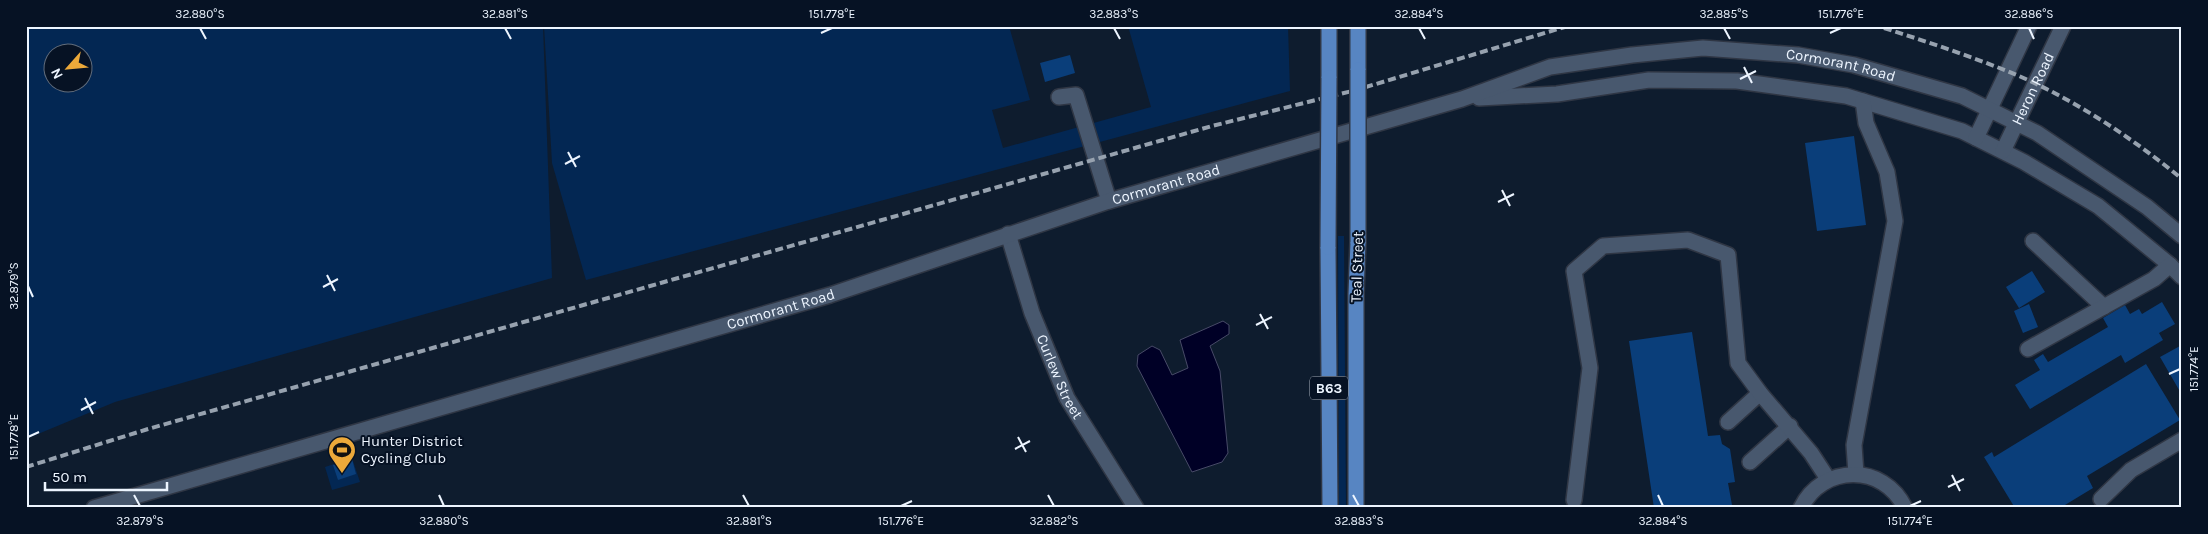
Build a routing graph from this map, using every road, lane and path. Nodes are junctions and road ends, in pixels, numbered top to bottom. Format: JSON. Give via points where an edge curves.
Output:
{"nodes":[{"id":1,"x":1329,"y":26,"type":"edge"},
{"id":2,"x":1358,"y":26,"type":"edge"},
{"id":3,"x":2029,"y":26,"type":"edge"},
{"id":4,"x":2063,"y":26,"type":"edge"},
{"id":5,"x":1059,"y":97,"type":"dead end"},
{"id":6,"x":1462,"y":99,"type":"junction"},
{"id":7,"x":1863,"y":101,"type":"junction"},
{"id":8,"x":1990,"y":110,"type":"junction"},
{"id":9,"x":2017,"y":123,"type":"junction"},
{"id":10,"x":1976,"y":138,"type":"junction"},
{"id":11,"x":2003,"y":151,"type":"junction"},
{"id":12,"x":1109,"y":201,"type":"junction"},
{"id":13,"x":1008,"y":234,"type":"junction"},
{"id":14,"x":2182,"y":236,"type":"edge"},
{"id":15,"x":2033,"y":241,"type":"dead end"},
{"id":16,"x":2170,"y":265,"type":"junction"},
{"id":17,"x":2182,"y":277,"type":"edge"},
{"id":18,"x":2104,"y":306,"type":"junction"},
{"id":19,"x":2028,"y":349,"type":"dead end"},
{"id":20,"x":1760,"y":393,"type":"junction"},
{"id":21,"x":1728,"y":422,"type":"dead end"},
{"id":22,"x":1790,"y":426,"type":"junction"},
{"id":23,"x":2182,"y":440,"type":"edge"},
{"id":24,"x":1750,"y":462,"type":"dead end"},
{"id":25,"x":1856,"y":474,"type":"junction"},
{"id":26,"x":1828,"y":479,"type":"junction"},
{"id":27,"x":2101,"y":499,"type":"dead end"},
{"id":28,"x":1574,"y":500,"type":"dead end"},
{"id":29,"x":94,"y":508,"type":"edge"},
{"id":30,"x":1136,"y":508,"type":"edge"},
{"id":31,"x":1330,"y":508,"type":"edge"},
{"id":32,"x":1356,"y":508,"type":"edge"},
{"id":33,"x":1801,"y":508,"type":"edge"},
{"id":34,"x":1905,"y":508,"type":"edge"}],
"edges":[{"from":1,"to":31,"type":"main road","name":"Teal Street","number":"B63","bridge":true},
{"from":2,"to":32,"type":"main road","name":"Teal Street","number":"B63","bridge":true},
{"from":3,"to":8,"type":"street","name":"Heron Road"},
{"from":4,"to":9,"type":"street","name":"Heron Road"},
{"from":5,"to":12,"type":"street","via":[[1076,95]]},
{"from":6,"to":7,"type":"street","name":"Cormorant Road","via":[[1557,94],[1649,80],[1737,81]]},
{"from":6,"to":8,"type":"street","name":"Cormorant Road","via":[[1550,68],[1703,48],[1798,55],[1854,65],[1962,96]]},
{"from":6,"to":12,"type":"street","name":"Cormorant Road"},
{"from":7,"to":10,"type":"street","name":"Cormorant Road"},
{"from":7,"to":25,"type":"street","via":[[1866,123],[1887,172],[1895,220],[1854,445]]},
{"from":8,"to":9,"type":"street","name":"Cormorant Road"},
{"from":8,"to":10,"type":"street","name":"Heron Road"},
{"from":9,"to":11,"type":"street","name":"Heron Road"},
{"from":9,"to":14,"type":"street","name":"Cormorant Road","via":[[2147,207]]},
{"from":10,"to":11,"type":"street","name":"Cormorant Road"},
{"from":11,"to":16,"type":"street","name":"Cormorant Road","via":[[2098,206]]},
{"from":12,"to":13,"type":"street","name":"Cormorant Road"},
{"from":13,"to":29,"type":"street","name":"Cormorant Road","via":[[830,295],[710,331]]},
{"from":13,"to":30,"type":"street","name":"Curlew Street","via":[[1032,313],[1067,398]]},
{"from":15,"to":18,"type":"street"},
{"from":16,"to":17,"type":"street","name":"Cormorant Road"},
{"from":16,"to":18,"type":"street","via":[[2154,279]]},
{"from":18,"to":19,"type":"street"},
{"from":20,"to":21,"type":"street"},
{"from":20,"to":22,"type":"street"},
{"from":20,"to":28,"type":"street","via":[[1738,363],[1728,255],[1688,240],[1603,246],[1574,271],[1590,368]]},
{"from":22,"to":24,"type":"street"},
{"from":22,"to":26,"type":"street"},
{"from":23,"to":27,"type":"street","via":[[2131,470]]},
{"from":25,"to":26,"type":"street"},
{"from":25,"to":34,"type":"street","via":[[1871,476],[1884,483]]},
{"from":26,"to":33,"type":"street","via":[[1812,491]]}]}
